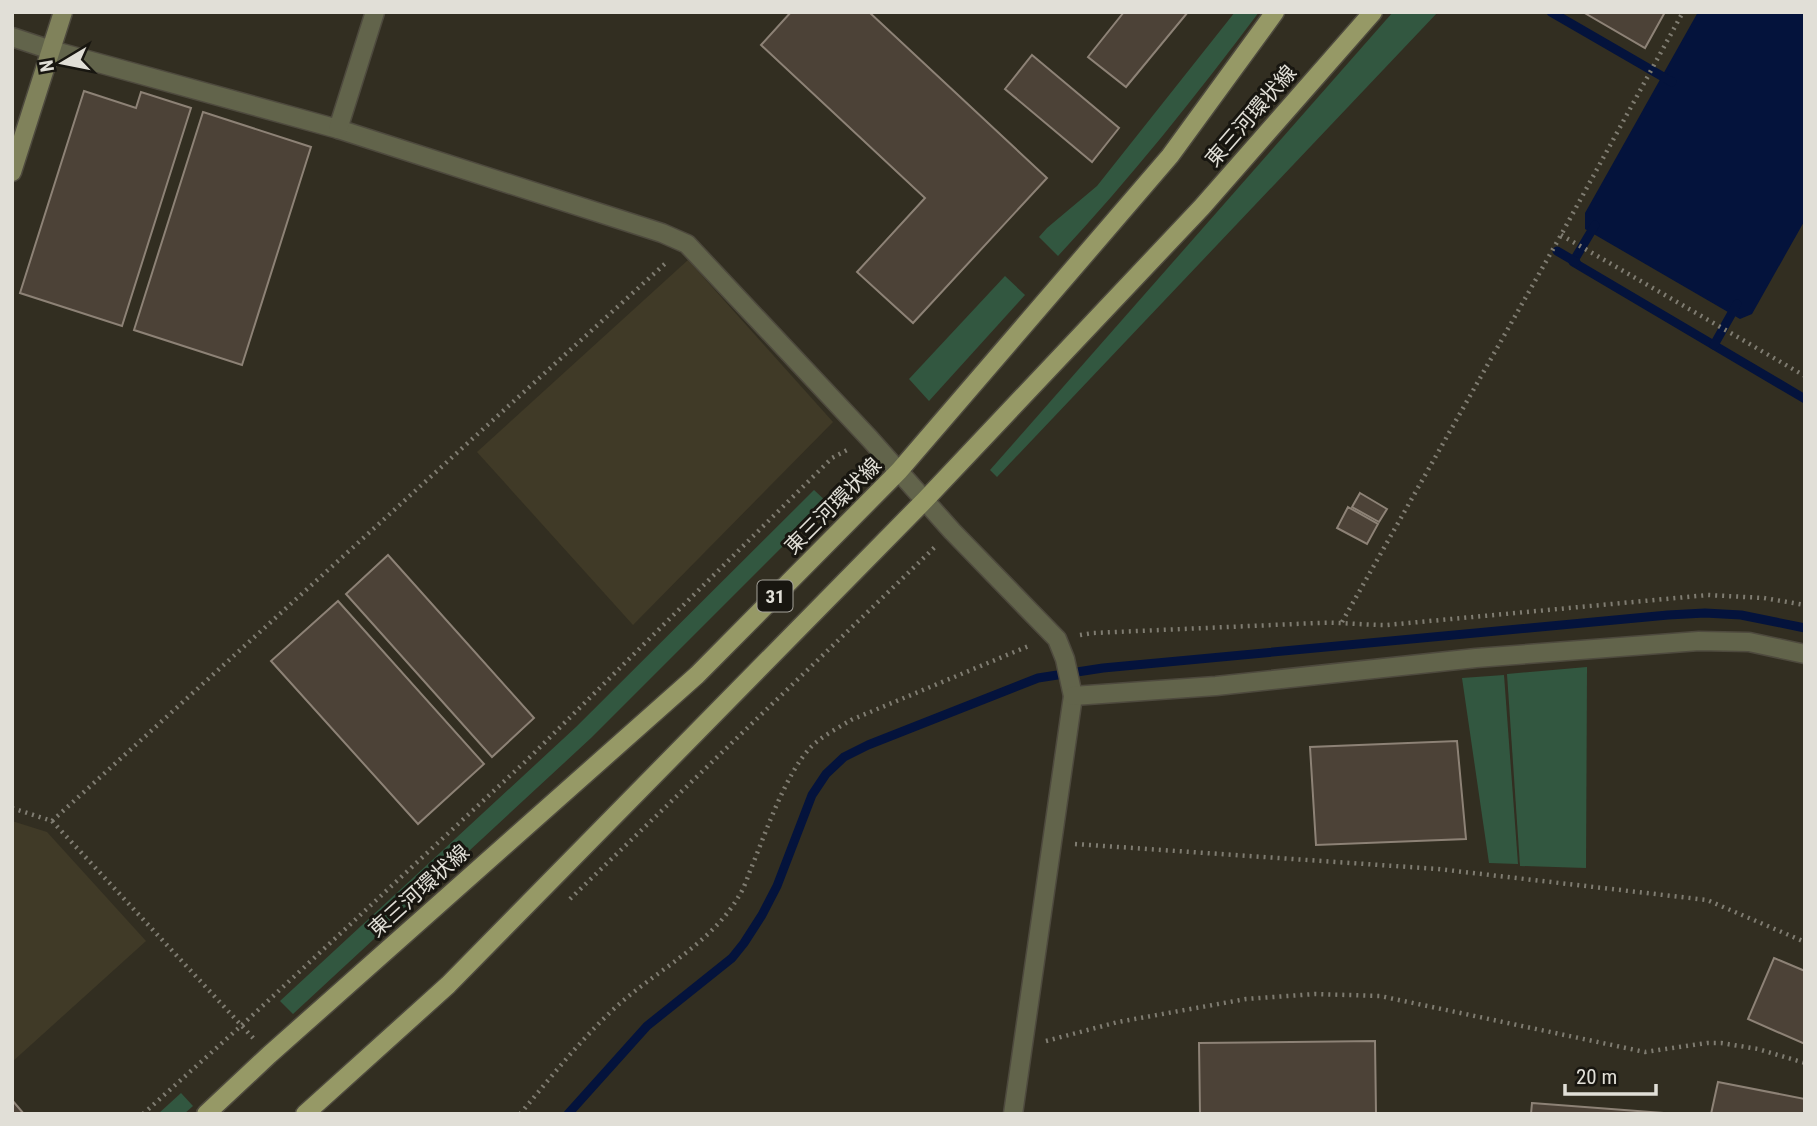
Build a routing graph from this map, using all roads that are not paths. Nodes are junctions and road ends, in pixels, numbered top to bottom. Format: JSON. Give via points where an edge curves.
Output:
{"nodes":[{"id":1,"x":63,"y":12,"type":"edge"},
{"id":2,"x":375,"y":12,"type":"edge"},
{"id":3,"x":1275,"y":12,"type":"edge"},
{"id":4,"x":1373,"y":12,"type":"edge"},
{"id":5,"x":12,"y":37,"type":"edge"},
{"id":6,"x":51,"y":50,"type":"junction"},
{"id":7,"x":338,"y":129,"type":"junction"},
{"id":8,"x":12,"y":172,"type":"edge"},
{"id":9,"x":899,"y":471,"type":"junction"},
{"id":10,"x":925,"y":500,"type":"junction"},
{"id":11,"x":1805,"y":654,"type":"edge"},
{"id":12,"x":1073,"y":696,"type":"junction"},
{"id":13,"x":206,"y":1114,"type":"edge"},
{"id":14,"x":305,"y":1114,"type":"edge"},
{"id":15,"x":1013,"y":1114,"type":"edge"}],
"edges":[{"from":1,"to":6,"type":"street"},
{"from":2,"to":7,"type":"street"},
{"from":3,"to":9,"type":"main road","name":"東三河環状線","number":"31","via":[[1170,156]]},
{"from":4,"to":10,"type":"main road","name":"東三河環状線","number":"31","via":[[1202,207]]},
{"from":5,"to":6,"type":"street"},
{"from":6,"to":7,"type":"street"},
{"from":6,"to":8,"type":"street"},
{"from":7,"to":9,"type":"street","via":[[687,244]]},
{"from":9,"to":10,"type":"street"},
{"from":9,"to":13,"type":"main road","name":"東三河環状線","number":"31","via":[[696,675]]},
{"from":10,"to":12,"type":"street","via":[[1057,639]]},
{"from":10,"to":14,"type":"main road","name":"東三河環状線","number":"31","via":[[449,985]]},
{"from":11,"to":12,"type":"street","via":[[1749,642],[1699,641]]},
{"from":12,"to":15,"type":"street"}]}
